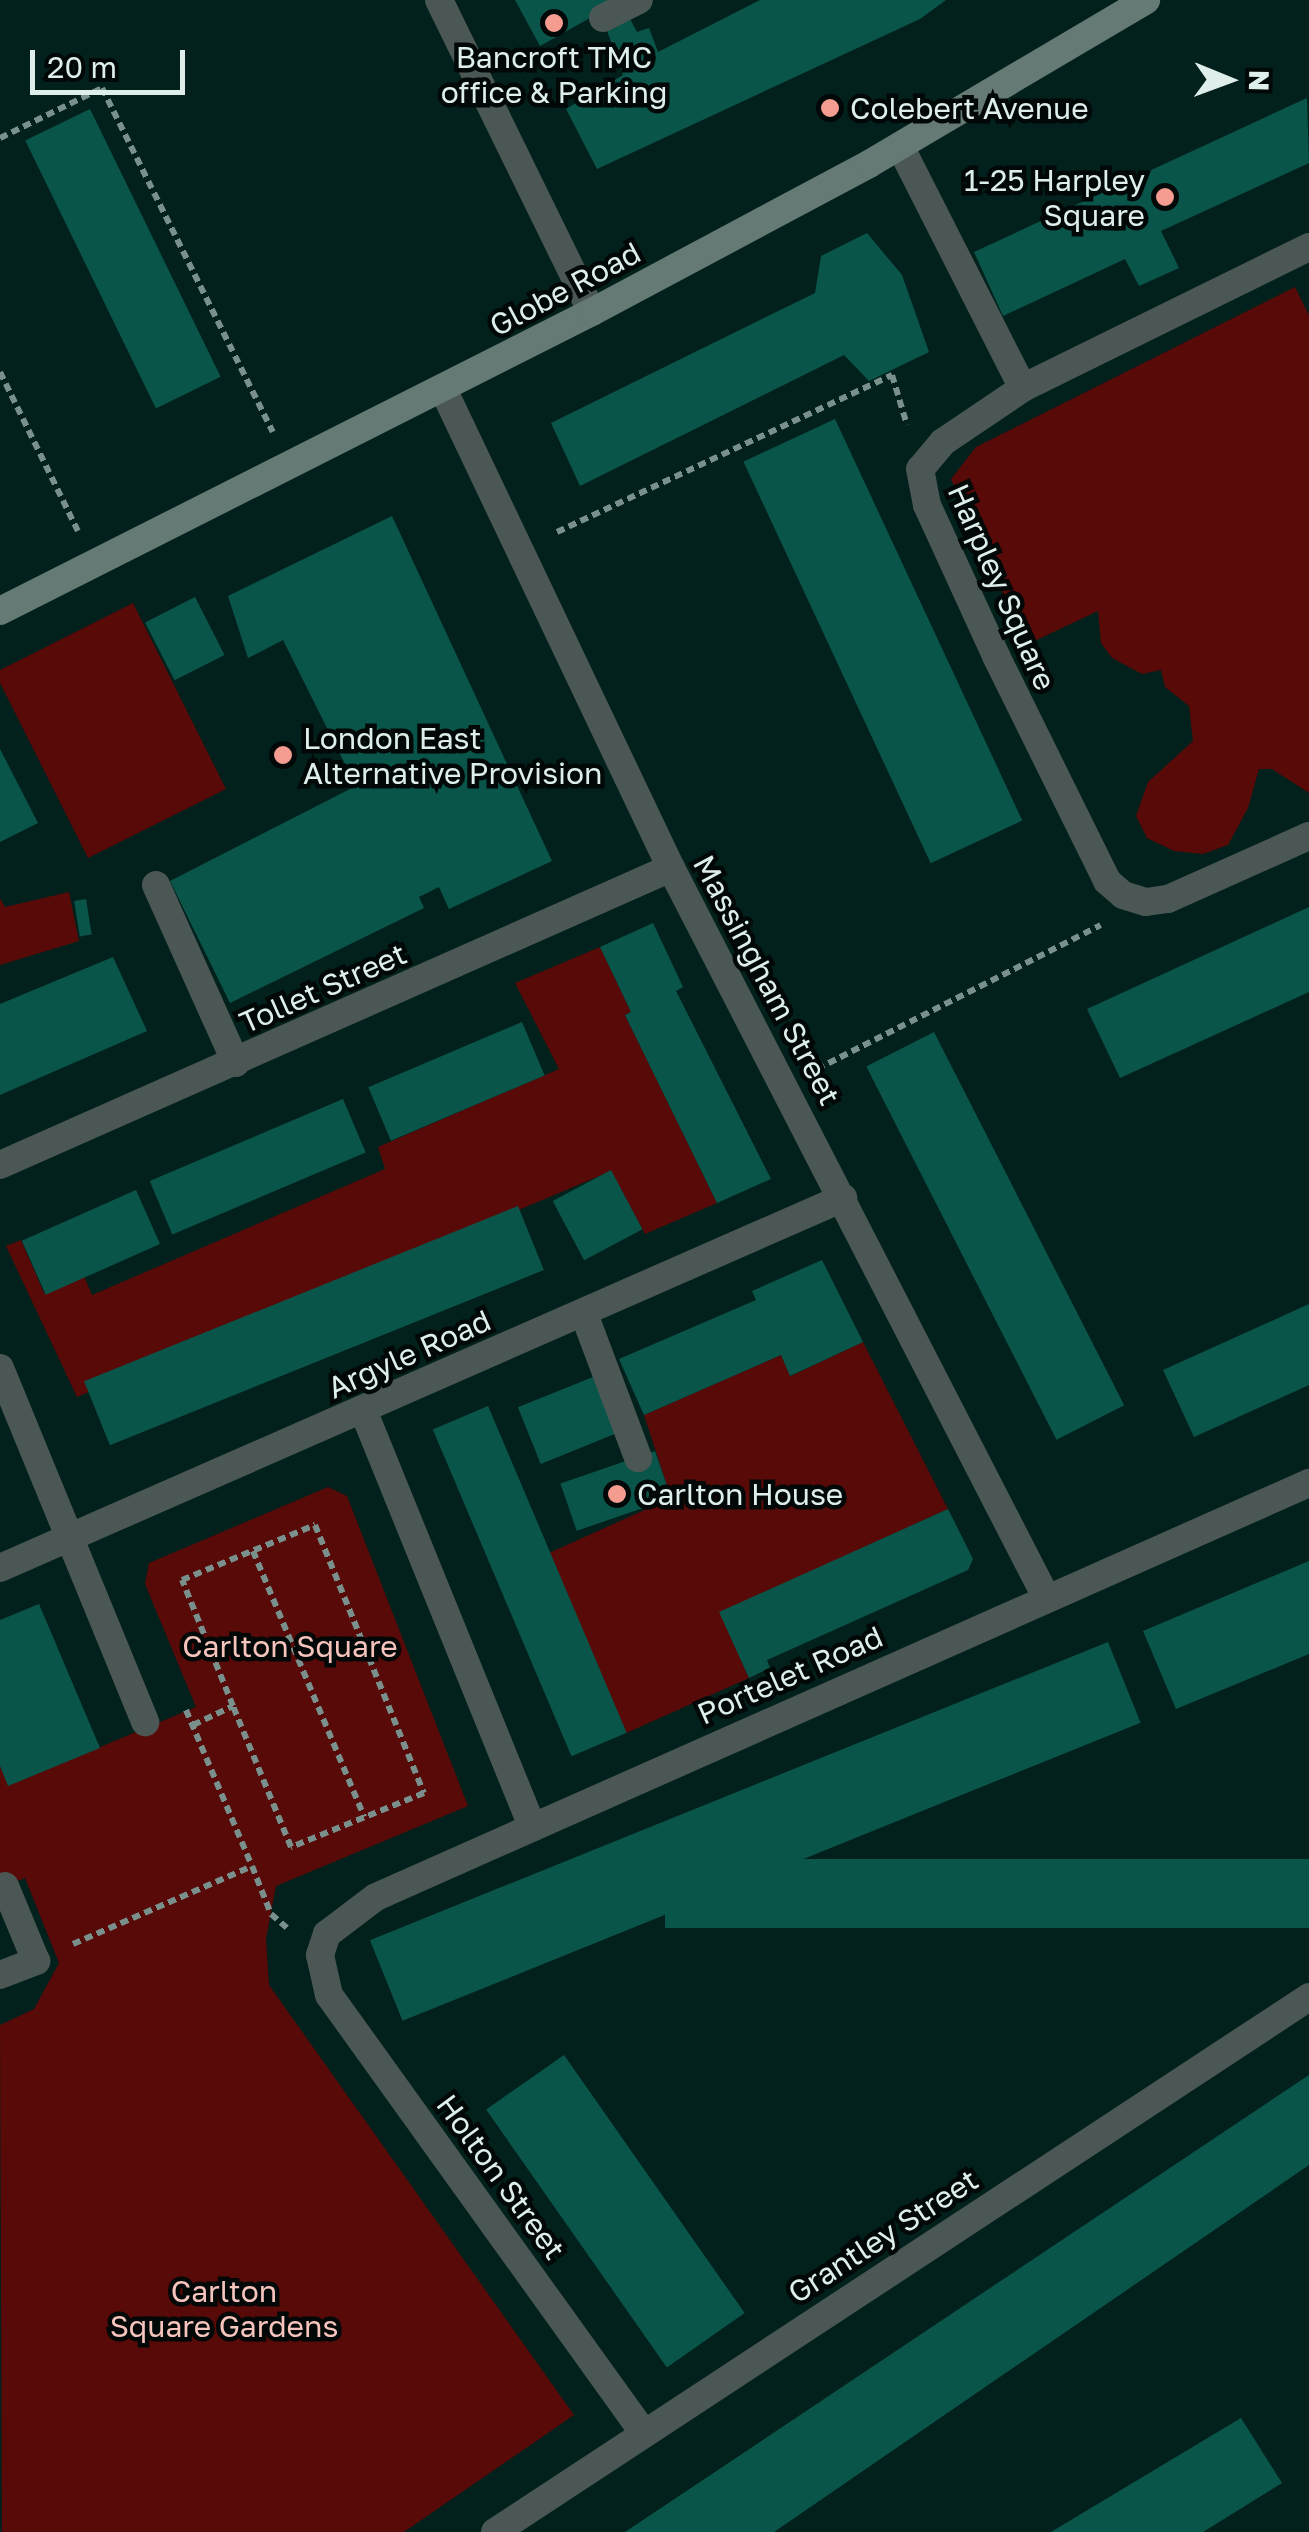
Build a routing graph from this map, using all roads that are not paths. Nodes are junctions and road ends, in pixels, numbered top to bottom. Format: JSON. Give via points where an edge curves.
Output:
{"nodes":[{"id":1,"x":439,"y":0,"type":"edge"},
{"id":2,"x":638,"y":0,"type":"edge"},
{"id":3,"x":1146,"y":0,"type":"edge"},
{"id":4,"x":602,"y":18,"type":"dead end"},
{"id":5,"x":900,"y":146,"type":"junction"},
{"id":6,"x":1309,"y":247,"type":"edge"},
{"id":7,"x":592,"y":312,"type":"junction"},
{"id":8,"x":1023,"y":388,"type":"junction"},
{"id":9,"x":443,"y":389,"type":"junction"},
{"id":10,"x":0,"y":611,"type":"edge"},
{"id":11,"x":1309,"y":836,"type":"edge"},
{"id":12,"x":671,"y":868,"type":"junction"},
{"id":13,"x":156,"y":885,"type":"dead end"},
{"id":14,"x":236,"y":1064,"type":"junction"},
{"id":15,"x":0,"y":1165,"type":"edge"},
{"id":16,"x":844,"y":1198,"type":"junction"},
{"id":17,"x":584,"y":1314,"type":"junction"},
{"id":18,"x":0,"y":1368,"type":"edge"},
{"id":19,"x":363,"y":1410,"type":"junction"},
{"id":20,"x":638,"y":1458,"type":"dead end"},
{"id":21,"x":1309,"y":1483,"type":"edge"},
{"id":22,"x":70,"y":1538,"type":"junction"},
{"id":23,"x":0,"y":1568,"type":"edge"},
{"id":24,"x":1045,"y":1595,"type":"junction"},
{"id":25,"x":145,"y":1722,"type":"road end"},
{"id":26,"x":532,"y":1827,"type":"junction"},
{"id":27,"x":5,"y":1886,"type":"dead end"},
{"id":28,"x":320,"y":1955,"type":"joint"},
{"id":29,"x":0,"y":1975,"type":"edge"},
{"id":30,"x":1309,"y":1997,"type":"edge"},
{"id":31,"x":643,"y":2432,"type":"junction"},
{"id":32,"x":495,"y":2532,"type":"edge"}],
"edges":[{"from":1,"to":7,"type":"street"},
{"from":2,"to":4,"type":"street"},
{"from":3,"to":5,"type":"main road","name":"Globe Road"},
{"from":5,"to":7,"type":"main road","name":"Globe Road"},
{"from":5,"to":8,"type":"street"},
{"from":6,"to":8,"type":"street","name":"Harpley Square"},
{"from":7,"to":9,"type":"main road","name":"Globe Road"},
{"from":8,"to":11,"type":"street","name":"Harpley Square","via":[[929,453],[920,469],[921,487],[1107,880],[1123,896],[1146,902],[1188,891]]},
{"from":9,"to":10,"type":"main road","name":"Globe Road"},
{"from":9,"to":12,"type":"street","name":"Massingham Street"},
{"from":12,"to":14,"type":"street","name":"Tollet Street"},
{"from":12,"to":16,"type":"street","name":"Massingham Street"},
{"from":13,"to":14,"type":"street"},
{"from":14,"to":15,"type":"street","name":"Tollet Street"},
{"from":16,"to":17,"type":"street","name":"Argyle Road"},
{"from":16,"to":24,"type":"street","name":"Massingham Street"},
{"from":17,"to":19,"type":"street","name":"Argyle Road"},
{"from":17,"to":20,"type":"street"},
{"from":18,"to":22,"type":"street"},
{"from":19,"to":22,"type":"street","name":"Argyle Road"},
{"from":19,"to":26,"type":"street"},
{"from":21,"to":24,"type":"street","name":"Portelet Road"},
{"from":22,"to":23,"type":"street","name":"Argyle Road"},
{"from":22,"to":25,"type":"street"},
{"from":24,"to":26,"type":"street","name":"Portelet Road"},
{"from":26,"to":28,"type":"street","name":"Portelet Road","via":[[356,1908],[327,1934]]},
{"from":27,"to":29,"type":"street","via":[[36,1960]]},
{"from":28,"to":31,"type":"street","name":"Holton Street","via":[[329,1995]]},
{"from":30,"to":31,"type":"street","name":"Grantley Street"},
{"from":31,"to":32,"type":"street","name":"Grantley Street"}]}
